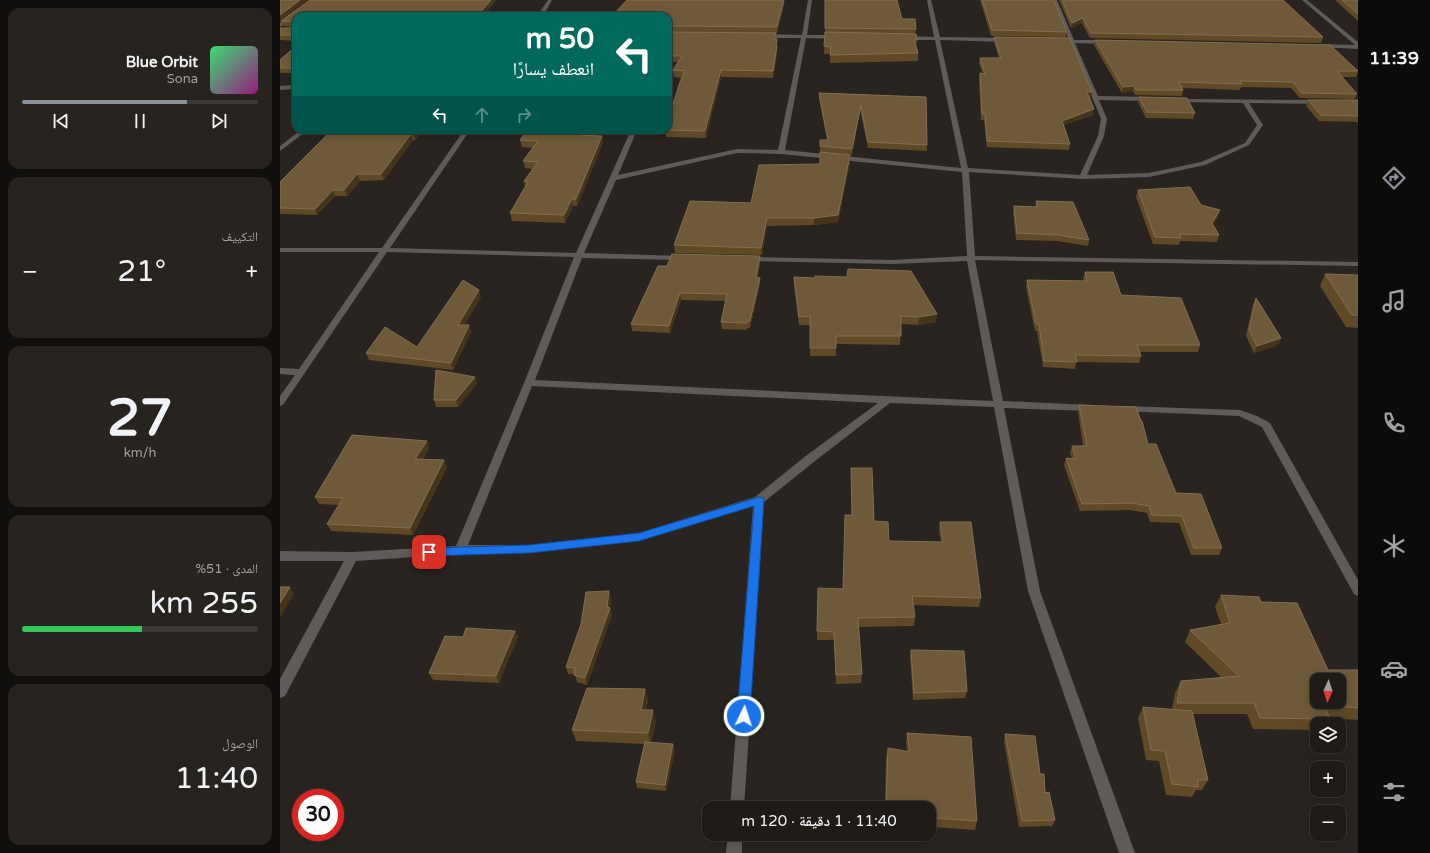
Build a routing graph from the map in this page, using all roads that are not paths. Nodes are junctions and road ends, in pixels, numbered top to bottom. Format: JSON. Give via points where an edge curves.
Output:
{"nodes":[{"id":1,"x":314,"y":0,"type":"edge"},
{"id":2,"x":550,"y":0,"type":"edge"},
{"id":3,"x":810,"y":0,"type":"edge"},
{"id":4,"x":929,"y":0,"type":"edge"},
{"id":5,"x":1055,"y":0,"type":"edge"},
{"id":6,"x":1304,"y":0,"type":"edge"},
{"id":7,"x":298,"y":12,"type":"edge"},
{"id":8,"x":542,"y":12,"type":"edge"},
{"id":9,"x":292,"y":16,"type":"edge"},
{"id":10,"x":280,"y":25,"type":"edge"},
{"id":11,"x":759,"y":36,"type":"edge"},
{"id":12,"x":804,"y":37,"type":"junction"},
{"id":13,"x":844,"y":37,"type":"edge"},
{"id":14,"x":899,"y":38,"type":"edge"},
{"id":15,"x":938,"y":38,"type":"junction"},
{"id":16,"x":1016,"y":40,"type":"edge"},
{"id":17,"x":1055,"y":41,"type":"edge"},
{"id":18,"x":1070,"y":41,"type":"junction"},
{"id":19,"x":1118,"y":42,"type":"edge"},
{"id":20,"x":1310,"y":46,"type":"edge"},
{"id":21,"x":1358,"y":46,"type":"edge"},
{"id":22,"x":292,"y":87,"type":"edge"},
{"id":23,"x":280,"y":88,"type":"edge"},
{"id":24,"x":1096,"y":98,"type":"junction"},
{"id":25,"x":1159,"y":99,"type":"edge"},
{"id":26,"x":1166,"y":99,"type":"edge"},
{"id":27,"x":1245,"y":101,"type":"junction"},
{"id":28,"x":1328,"y":102,"type":"edge"},
{"id":29,"x":300,"y":134,"type":"edge"},
{"id":30,"x":464,"y":134,"type":"edge"},
{"id":31,"x":632,"y":134,"type":"edge"},
{"id":32,"x":280,"y":150,"type":"edge"},
{"id":33,"x":780,"y":152,"type":"junction"},
{"id":34,"x":965,"y":170,"type":"junction"},
{"id":35,"x":1083,"y":177,"type":"junction"},
{"id":36,"x":613,"y":178,"type":"junction"},
{"id":37,"x":280,"y":250,"type":"edge"},
{"id":38,"x":383,"y":250,"type":"junction"},
{"id":39,"x":579,"y":255,"type":"junction"},
{"id":40,"x":696,"y":258,"type":"edge"},
{"id":41,"x":970,"y":258,"type":"junction"},
{"id":42,"x":743,"y":259,"type":"edge"},
{"id":43,"x":1358,"y":264,"type":"edge"},
{"id":44,"x":280,"y":371,"type":"edge"},
{"id":45,"x":301,"y":372,"type":"junction"},
{"id":46,"x":529,"y":383,"type":"junction"},
{"id":47,"x":888,"y":400,"type":"junction"},
{"id":48,"x":280,"y":403,"type":"edge"},
{"id":49,"x":1000,"y":405,"type":"junction"},
{"id":50,"x":1101,"y":408,"type":"edge"},
{"id":51,"x":1116,"y":409,"type":"edge"},
{"id":52,"x":759,"y":500,"type":"junction"},
{"id":53,"x":460,"y":550,"type":"junction"},
{"id":54,"x":280,"y":556,"type":"edge"},
{"id":55,"x":352,"y":557,"type":"junction"},
{"id":56,"x":1353,"y":572,"type":"edge"},
{"id":57,"x":1358,"y":591,"type":"edge"},
{"id":58,"x":280,"y":692,"type":"edge"},
{"id":59,"x":738,"y":801,"type":"edge"},
{"id":60,"x":735,"y":841,"type":"edge"},
{"id":61,"x":734,"y":853,"type":"edge"},
{"id":62,"x":1127,"y":853,"type":"edge"}],
"edges":[{"from":1,"to":7,"type":"street"},
{"from":2,"to":8,"type":"street"},
{"from":3,"to":12,"type":"street"},
{"from":4,"to":15,"type":"street"},
{"from":5,"to":18,"type":"street"},
{"from":6,"to":21,"type":"street"},
{"from":9,"to":10,"type":"street"},
{"from":11,"to":12,"type":"street"},
{"from":12,"to":13,"type":"street"},
{"from":12,"to":33,"type":"street"},
{"from":14,"to":15,"type":"street"},
{"from":15,"to":16,"type":"street"},
{"from":15,"to":34,"type":"street"},
{"from":17,"to":18,"type":"street"},
{"from":18,"to":19,"type":"street"},
{"from":18,"to":24,"type":"street"},
{"from":20,"to":21,"type":"street"},
{"from":22,"to":23,"type":"street"},
{"from":24,"to":25,"type":"street"},
{"from":24,"to":35,"type":"street","via":[[1104,119],[1101,136]]},
{"from":26,"to":27,"type":"street"},
{"from":27,"to":28,"type":"street"},
{"from":27,"to":35,"type":"street","via":[[1260,126],[1247,144],[1203,164],[1149,175]]},
{"from":29,"to":32,"type":"street"},
{"from":30,"to":38,"type":"street"},
{"from":31,"to":36,"type":"street"},
{"from":33,"to":34,"type":"street"},
{"from":33,"to":36,"type":"street","via":[[737,151]]},
{"from":34,"to":35,"type":"street"},
{"from":34,"to":41,"type":"street"},
{"from":36,"to":39,"type":"street"},
{"from":37,"to":38,"type":"street"},
{"from":38,"to":39,"type":"street"},
{"from":38,"to":45,"type":"street"},
{"from":39,"to":40,"type":"street"},
{"from":39,"to":46,"type":"street"},
{"from":41,"to":42,"type":"street","via":[[892,262]]},
{"from":41,"to":43,"type":"street"},
{"from":41,"to":49,"type":"street"},
{"from":44,"to":45,"type":"street"},
{"from":45,"to":48,"type":"street"},
{"from":46,"to":47,"type":"street"},
{"from":46,"to":53,"type":"street"},
{"from":47,"to":49,"type":"street"},
{"from":47,"to":52,"type":"street"},
{"from":49,"to":50,"type":"street"},
{"from":49,"to":62,"type":"street","via":[[1034,591]]},
{"from":51,"to":56,"type":"street","via":[[1240,414],[1266,425]]},
{"from":52,"to":53,"type":"street","via":[[639,537],[529,549]]},
{"from":52,"to":59,"type":"street"},
{"from":53,"to":55,"type":"street"},
{"from":54,"to":55,"type":"street"},
{"from":55,"to":58,"type":"street"},
{"from":56,"to":57,"type":"street"},
{"from":60,"to":61,"type":"street"}]}
